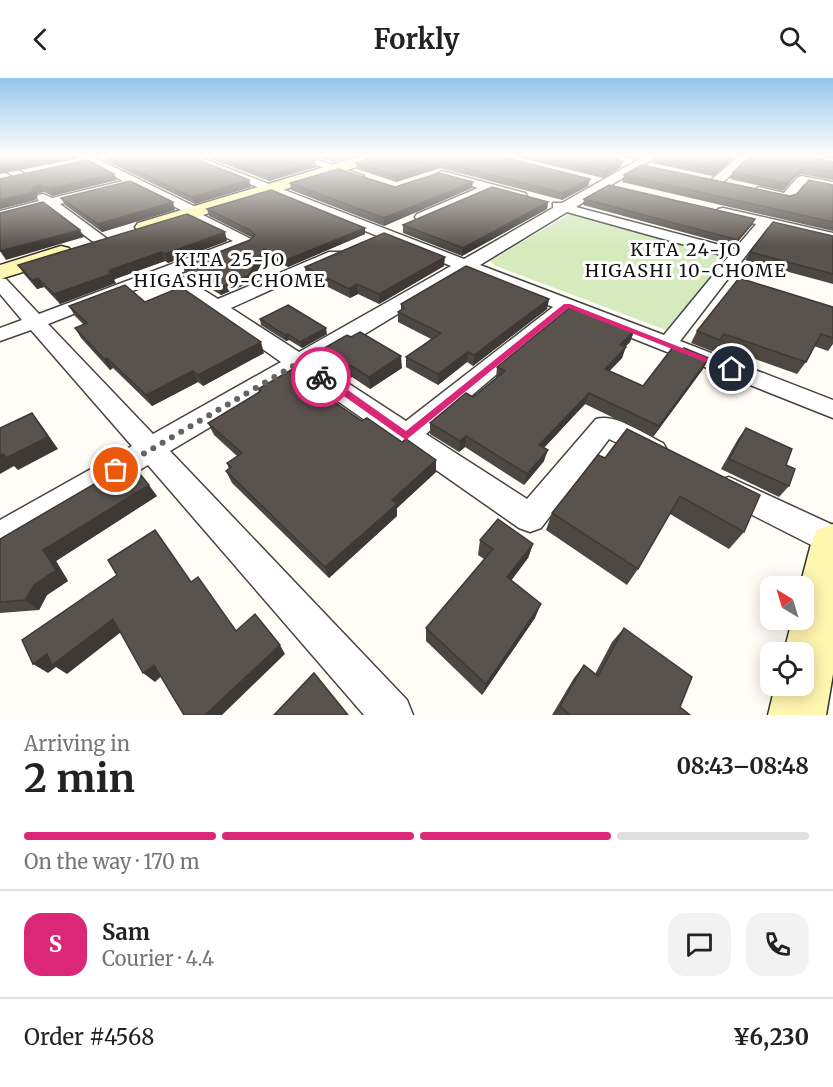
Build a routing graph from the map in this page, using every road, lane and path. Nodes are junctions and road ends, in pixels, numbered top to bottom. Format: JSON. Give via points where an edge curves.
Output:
{"nodes":[{"id":1,"x":28,"y":186,"type":"edge"},
{"id":2,"x":118,"y":186,"type":"edge"},
{"id":3,"x":140,"y":186,"type":"edge"},
{"id":4,"x":262,"y":186,"type":"edge"},
{"id":5,"x":281,"y":186,"type":"edge"},
{"id":6,"x":485,"y":186,"type":"edge"},
{"id":7,"x":602,"y":186,"type":"edge"},
{"id":8,"x":612,"y":186,"type":"edge"},
{"id":9,"x":796,"y":186,"type":"edge"},
{"id":10,"x":490,"y":187,"type":"junction"},
{"id":11,"x":270,"y":189,"type":"junction"},
{"id":12,"x":747,"y":189,"type":"edge"},
{"id":13,"x":628,"y":190,"type":"edge"},
{"id":14,"x":51,"y":203,"type":"junction"},
{"id":15,"x":565,"y":208,"type":"junction"},
{"id":16,"x":708,"y":209,"type":"edge"},
{"id":17,"x":192,"y":213,"type":"junction"},
{"id":18,"x":0,"y":216,"type":"edge"},
{"id":19,"x":765,"y":222,"type":"junction"},
{"id":20,"x":384,"y":234,"type":"junction"},
{"id":21,"x":833,"y":238,"type":"edge"},
{"id":22,"x":101,"y":241,"type":"junction"},
{"id":23,"x":739,"y":255,"type":"junction"},
{"id":24,"x":466,"y":266,"type":"junction"},
{"id":25,"x":0,"y":272,"type":"edge"},
{"id":26,"x":164,"y":272,"type":"junction"},
{"id":27,"x":0,"y":283,"type":"edge"},
{"id":28,"x":567,"y":305,"type":"junction"},
{"id":29,"x":214,"y":308,"type":"junction"},
{"id":30,"x":36,"y":322,"type":"junction"},
{"id":31,"x":0,"y":335,"type":"edge"},
{"id":32,"x":667,"y":344,"type":"junction"},
{"id":33,"x":300,"y":362,"type":"junction"},
{"id":34,"x":833,"y":409,"type":"edge"},
{"id":35,"x":406,"y":436,"type":"junction"},
{"id":36,"x":152,"y":448,"type":"junction"},
{"id":37,"x":676,"y":462,"type":"edge"},
{"id":38,"x":707,"y":478,"type":"edge"},
{"id":39,"x":0,"y":537,"type":"edge"},
{"id":40,"x":833,"y":543,"type":"edge"},
{"id":41,"x":813,"y":642,"type":"edge"},
{"id":42,"x":801,"y":696,"type":"edge"},
{"id":43,"x":392,"y":715,"type":"edge"},
{"id":44,"x":797,"y":715,"type":"edge"}],
"edges":[{"from":1,"to":14,"type":"street"},
{"from":2,"to":14,"type":"street"},
{"from":3,"to":17,"type":"street"},
{"from":4,"to":11,"type":"street"},
{"from":5,"to":11,"type":"street"},
{"from":6,"to":10,"type":"street"},
{"from":7,"to":15,"type":"street"},
{"from":8,"to":13,"type":"street"},
{"from":9,"to":12,"type":"street","via":[[787,197]]},
{"from":10,"to":15,"type":"street"},
{"from":10,"to":20,"type":"street"},
{"from":11,"to":17,"type":"street"},
{"from":11,"to":20,"type":"street"},
{"from":14,"to":18,"type":"street"},
{"from":14,"to":22,"type":"street"},
{"from":15,"to":23,"type":"street"},
{"from":15,"to":24,"type":"street"},
{"from":16,"to":19,"type":"street"},
{"from":17,"to":22,"type":"street"},
{"from":17,"to":26,"type":"street","via":[[246,242]]},
{"from":19,"to":21,"type":"street"},
{"from":19,"to":23,"type":"street"},
{"from":20,"to":24,"type":"street"},
{"from":20,"to":29,"type":"street"},
{"from":22,"to":25,"type":"street"},
{"from":23,"to":32,"type":"street"},
{"from":24,"to":28,"type":"street"},
{"from":24,"to":33,"type":"street"},
{"from":26,"to":29,"type":"street"},
{"from":26,"to":30,"type":"street"},
{"from":27,"to":30,"type":"street"},
{"from":28,"to":32,"type":"street"},
{"from":28,"to":35,"type":"street"},
{"from":29,"to":33,"type":"street"},
{"from":30,"to":31,"type":"street"},
{"from":30,"to":36,"type":"street"},
{"from":32,"to":34,"type":"street"},
{"from":33,"to":35,"type":"street"},
{"from":33,"to":36,"type":"street"},
{"from":35,"to":37,"type":"street","via":[[530,518],[605,426]]},
{"from":36,"to":39,"type":"street"},
{"from":36,"to":43,"type":"street"},
{"from":38,"to":40,"type":"street"},
{"from":40,"to":41,"type":"street"},
{"from":42,"to":44,"type":"street"}]}
